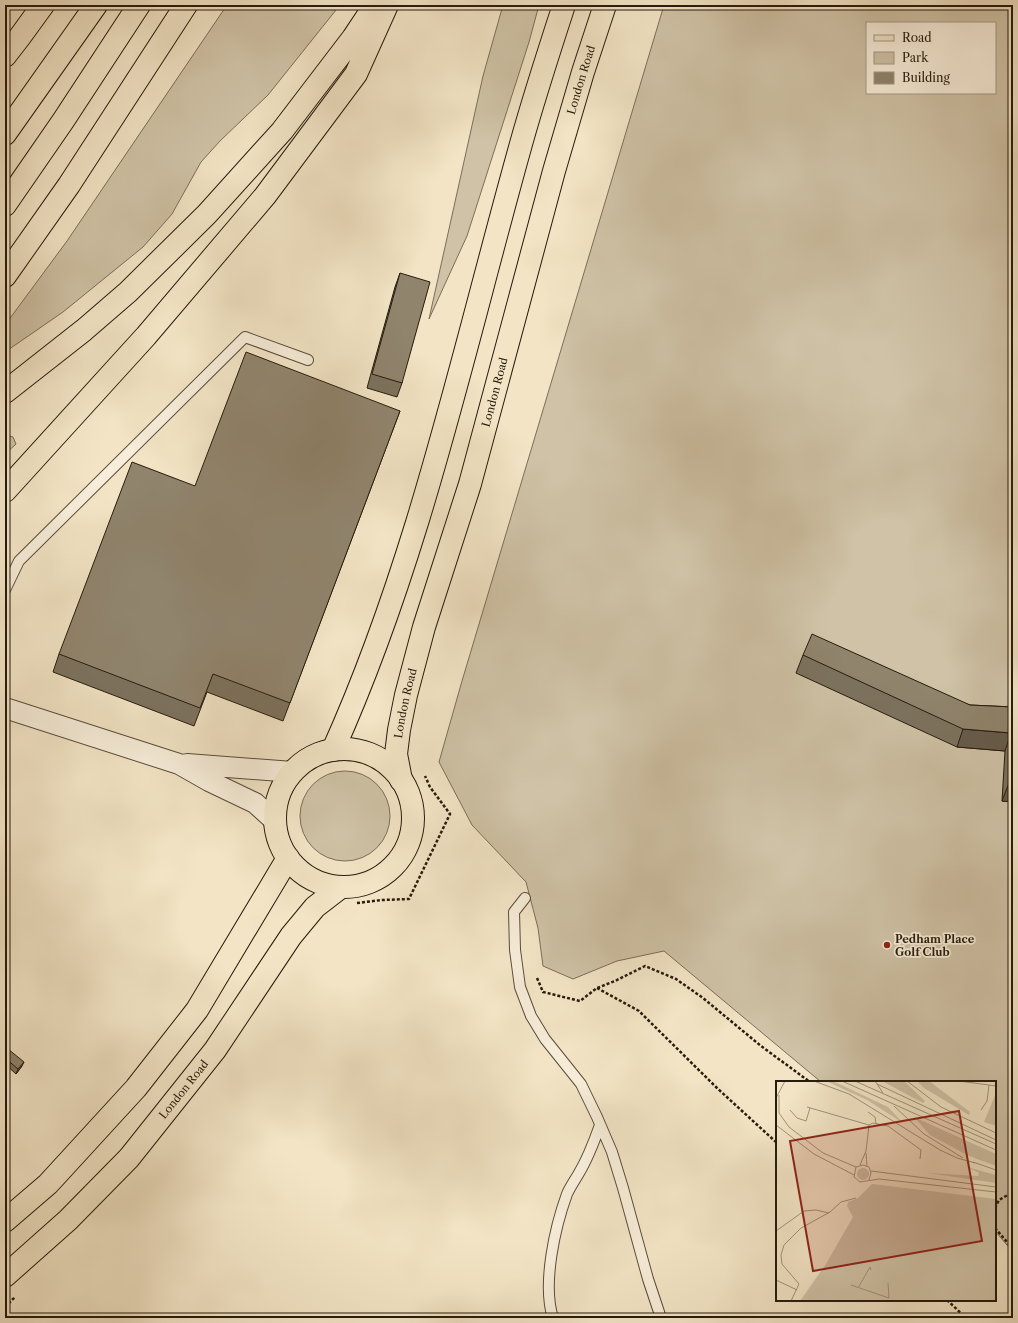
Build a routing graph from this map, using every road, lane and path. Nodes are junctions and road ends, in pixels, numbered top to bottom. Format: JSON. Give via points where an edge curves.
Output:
{"nodes":[{"id":1,"x":43,"y":5,"type":"edge"},
{"id":2,"x":96,"y":5,"type":"edge"},
{"id":3,"x":139,"y":5,"type":"edge"},
{"id":4,"x":186,"y":5,"type":"edge"},
{"id":5,"x":375,"y":5,"type":"edge"},
{"id":6,"x":387,"y":5,"type":"edge"},
{"id":7,"x":564,"y":5,"type":"edge"},
{"id":8,"x":606,"y":5,"type":"edge"},
{"id":9,"x":5,"y":56,"type":"edge"},
{"id":10,"x":5,"y":134,"type":"edge"},
{"id":11,"x":5,"y":205,"type":"edge"},
{"id":12,"x":5,"y":276,"type":"edge"},
{"id":13,"x":308,"y":360,"type":"dead end"},
{"id":14,"x":5,"y":392,"type":"edge"},
{"id":15,"x":5,"y":491,"type":"edge"},
{"id":16,"x":5,"y":590,"type":"edge"},
{"id":17,"x":5,"y":708,"type":"edge"},
{"id":18,"x":333,"y":750,"type":"junction"},
{"id":19,"x":179,"y":764,"type":"junction"},
{"id":20,"x":293,"y":772,"type":"junction"},
{"id":21,"x":402,"y":780,"type":"junction"},
{"id":22,"x":275,"y":821,"type":"junction"},
{"id":23,"x":288,"y":858,"type":"junction"},
{"id":24,"x":342,"y":887,"type":"junction"},
{"id":25,"x":525,"y":898,"type":"dead end"},
{"id":26,"x":536,"y":978,"type":"dead end"},
{"id":27,"x":597,"y":988,"type":"junction"},
{"id":28,"x":809,"y":1081,"type":"edge"},
{"id":29,"x":600,"y":1125,"type":"junction"},
{"id":30,"x":776,"y":1141,"type":"edge"},
{"id":31,"x":1013,"y":1192,"type":"edge"},
{"id":32,"x":996,"y":1206,"type":"edge"},
{"id":33,"x":5,"y":1221,"type":"edge"},
{"id":34,"x":996,"y":1229,"type":"edge"},
{"id":35,"x":1013,"y":1249,"type":"edge"},
{"id":36,"x":5,"y":1276,"type":"edge"},
{"id":37,"x":948,"y":1301,"type":"edge"},
{"id":38,"x":553,"y":1318,"type":"edge"},
{"id":39,"x":661,"y":1318,"type":"edge"},
{"id":40,"x":966,"y":1318,"type":"edge"}],
"edges":[{"from":1,"to":9,"type":"main road"},
{"from":2,"to":10,"type":"main road"},
{"from":3,"to":11,"type":"main road"},
{"from":4,"to":12,"type":"main road","via":[[69,185]]},
{"from":5,"to":14,"type":"main road","via":[[282,131],[207,214],[128,292]]},
{"from":6,"to":15,"type":"main road","via":[[356,74],[265,196],[146,336]]},
{"from":7,"to":18,"type":"main road","via":[[521,142],[410,545],[383,625]]},
{"from":8,"to":21,"type":"main road","name":"London Road","via":[[554,171],[470,484],[424,627],[399,730],[396,754]]},
{"from":13,"to":16,"type":"lane","via":[[244,336],[19,562]]},
{"from":17,"to":19,"type":"street"},
{"from":18,"to":20,"type":"main road","via":[[318,754]]},
{"from":18,"to":21,"type":"main road","via":[[353,750],[372,755],[388,765]]},
{"from":19,"to":20,"type":"street"},
{"from":19,"to":22,"type":"street","via":[[256,803]]},
{"from":20,"to":22,"type":"main road","via":[[283,787],[277,803]]},
{"from":21,"to":24,"type":"main road","via":[[412,811],[412,828],[399,860],[373,880],[358,886]]},
{"from":22,"to":23,"type":"main road","via":[[279,840]]},
{"from":23,"to":24,"type":"main road","via":[[298,870],[311,879]]},
{"from":23,"to":33,"type":"main road","via":[[197,1010],[136,1088],[48,1184]]},
{"from":24,"to":36,"type":"main road","name":"London Road","via":[[315,907],[291,936],[215,1050],[129,1158],[68,1220]]},
{"from":25,"to":29,"type":"lane","via":[[514,912],[515,950],[520,987],[531,1016],[545,1039],[581,1084]]},
{"from":26,"to":27,"type":"path","via":[[543,992],[580,1001]]},
{"from":27,"to":28,"type":"path","via":[[645,966],[676,979]]},
{"from":27,"to":30,"type":"path","via":[[639,1011],[717,1088]]},
{"from":29,"to":38,"type":"lane","via":[[590,1151],[568,1193],[558,1222],[551,1257],[549,1286],[550,1311]]},
{"from":29,"to":39,"type":"lane","via":[[616,1166]]},
{"from":31,"to":32,"type":"path","via":[[999,1200]]},
{"from":34,"to":35,"type":"path"},
{"from":37,"to":40,"type":"path"}]}
